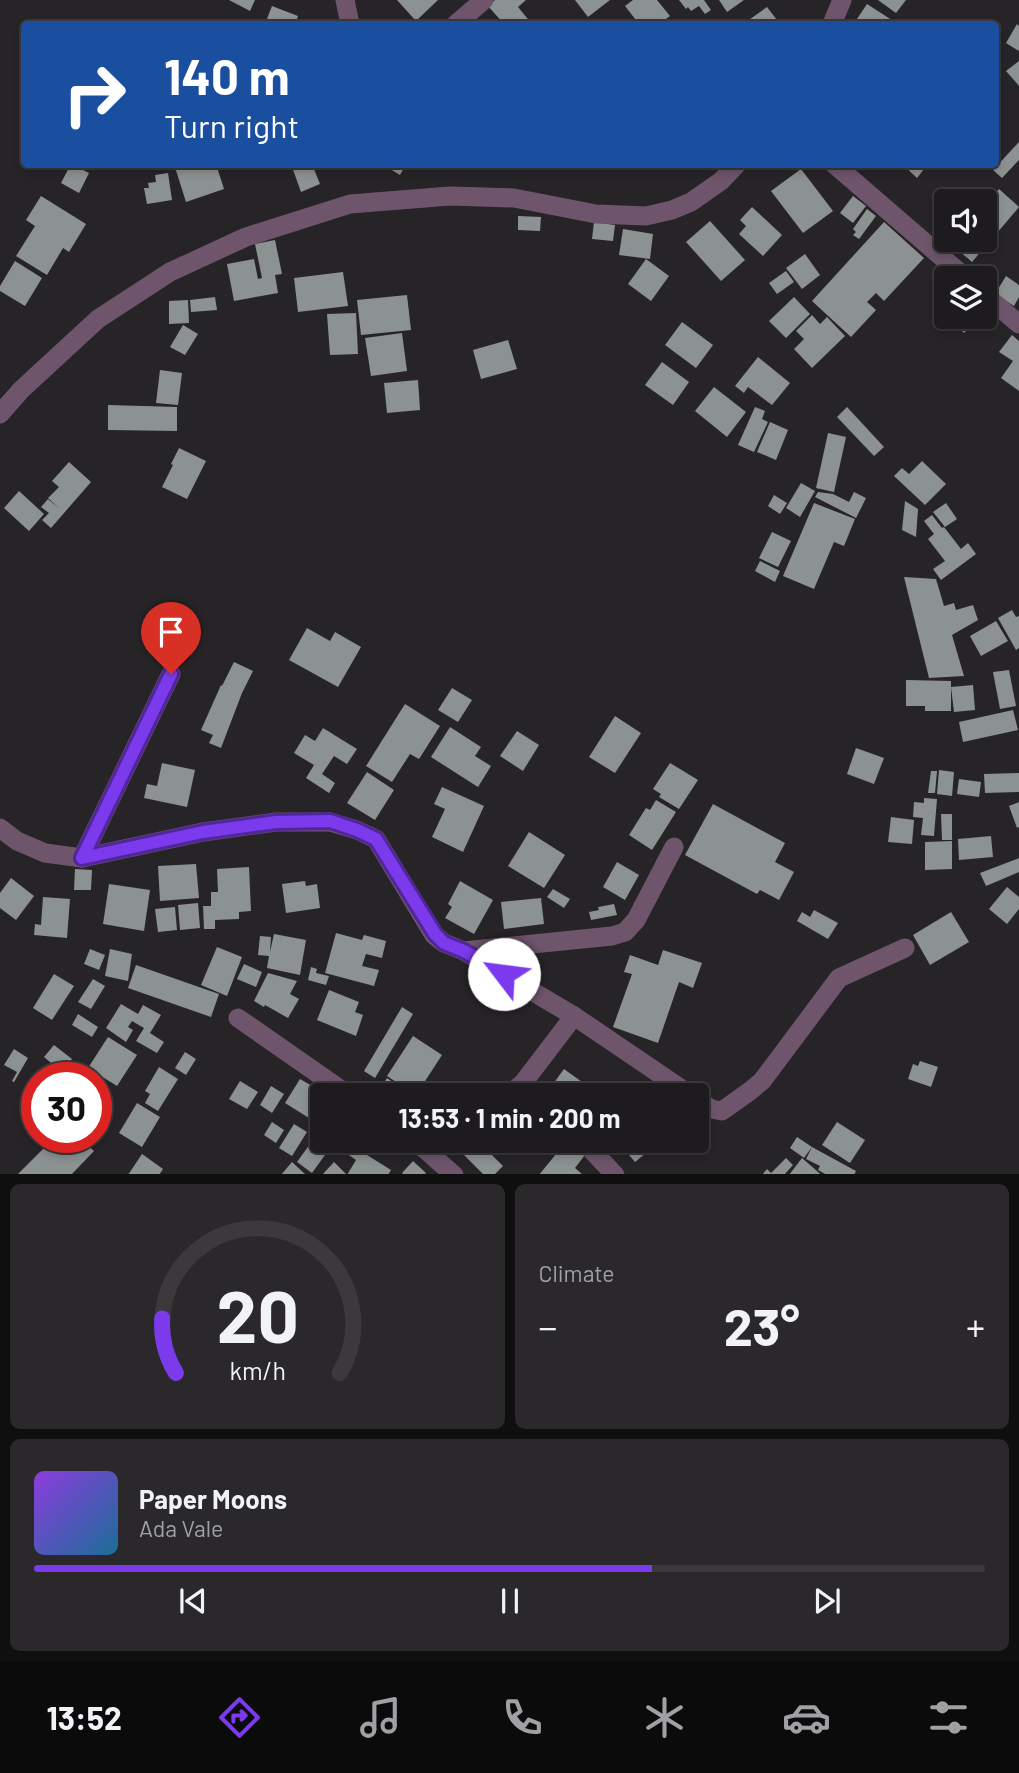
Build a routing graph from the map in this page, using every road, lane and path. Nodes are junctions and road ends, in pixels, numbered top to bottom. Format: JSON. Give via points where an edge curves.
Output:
{"nodes":[{"id":1,"x":345,"y":0,"type":"edge"},
{"id":2,"x":484,"y":0,"type":"edge"},
{"id":3,"x":842,"y":0,"type":"edge"},
{"id":4,"x":349,"y":21,"type":"edge"},
{"id":5,"x":460,"y":21,"type":"edge"},
{"id":6,"x":833,"y":21,"type":"edge"},
{"id":7,"x":733,"y":168,"type":"edge"},
{"id":8,"x":839,"y":168,"type":"edge"},
{"id":9,"x":952,"y":266,"type":"edge"},
{"id":10,"x":997,"y":305,"type":"edge"},
{"id":11,"x":1019,"y":324,"type":"edge"},
{"id":12,"x":0,"y":414,"type":"edge"},
{"id":13,"x":171,"y":674,"type":"dead end"},
{"id":14,"x":0,"y":828,"type":"edge"},
{"id":15,"x":674,"y":847,"type":"dead end"},
{"id":16,"x":82,"y":858,"type":"junction"},
{"id":17,"x":905,"y":948,"type":"dead end"},
{"id":18,"x":464,"y":951,"type":"junction"},
{"id":19,"x":574,"y":1016,"type":"junction"},
{"id":20,"x":239,"y":1018,"type":"dead end"},
{"id":21,"x":332,"y":1083,"type":"edge"},
{"id":22,"x":533,"y":1083,"type":"edge"},
{"id":23,"x":672,"y":1083,"type":"edge"},
{"id":24,"x":709,"y":1108,"type":"edge"},
{"id":25,"x":429,"y":1153,"type":"edge"},
{"id":26,"x":595,"y":1153,"type":"edge"},
{"id":27,"x":454,"y":1174,"type":"edge"},
{"id":28,"x":615,"y":1174,"type":"edge"}],
"edges":[{"from":1,"to":4,"type":"street"},
{"from":2,"to":5,"type":"street"},
{"from":3,"to":6,"type":"street"},
{"from":7,"to":12,"type":"street","via":[[691,202],[646,216],[596,214],[514,198],[450,196],[350,204],[246,237],[170,272],[98,319]]},
{"from":8,"to":9,"type":"street"},
{"from":10,"to":11,"type":"street"},
{"from":13,"to":16,"type":"street"},
{"from":14,"to":16,"type":"street","via":[[45,853]]},
{"from":15,"to":18,"type":"street","via":[[636,920],[625,932]]},
{"from":16,"to":18,"type":"street","via":[[203,832],[276,822],[330,821],[376,839],[435,934]]},
{"from":17,"to":24,"type":"street","via":[[839,978],[762,1081],[722,1111]]},
{"from":18,"to":19,"type":"street"},
{"from":19,"to":22,"type":"street"},
{"from":19,"to":23,"type":"street"},
{"from":20,"to":21,"type":"street"},
{"from":25,"to":27,"type":"street"},
{"from":26,"to":28,"type":"street"}]}
